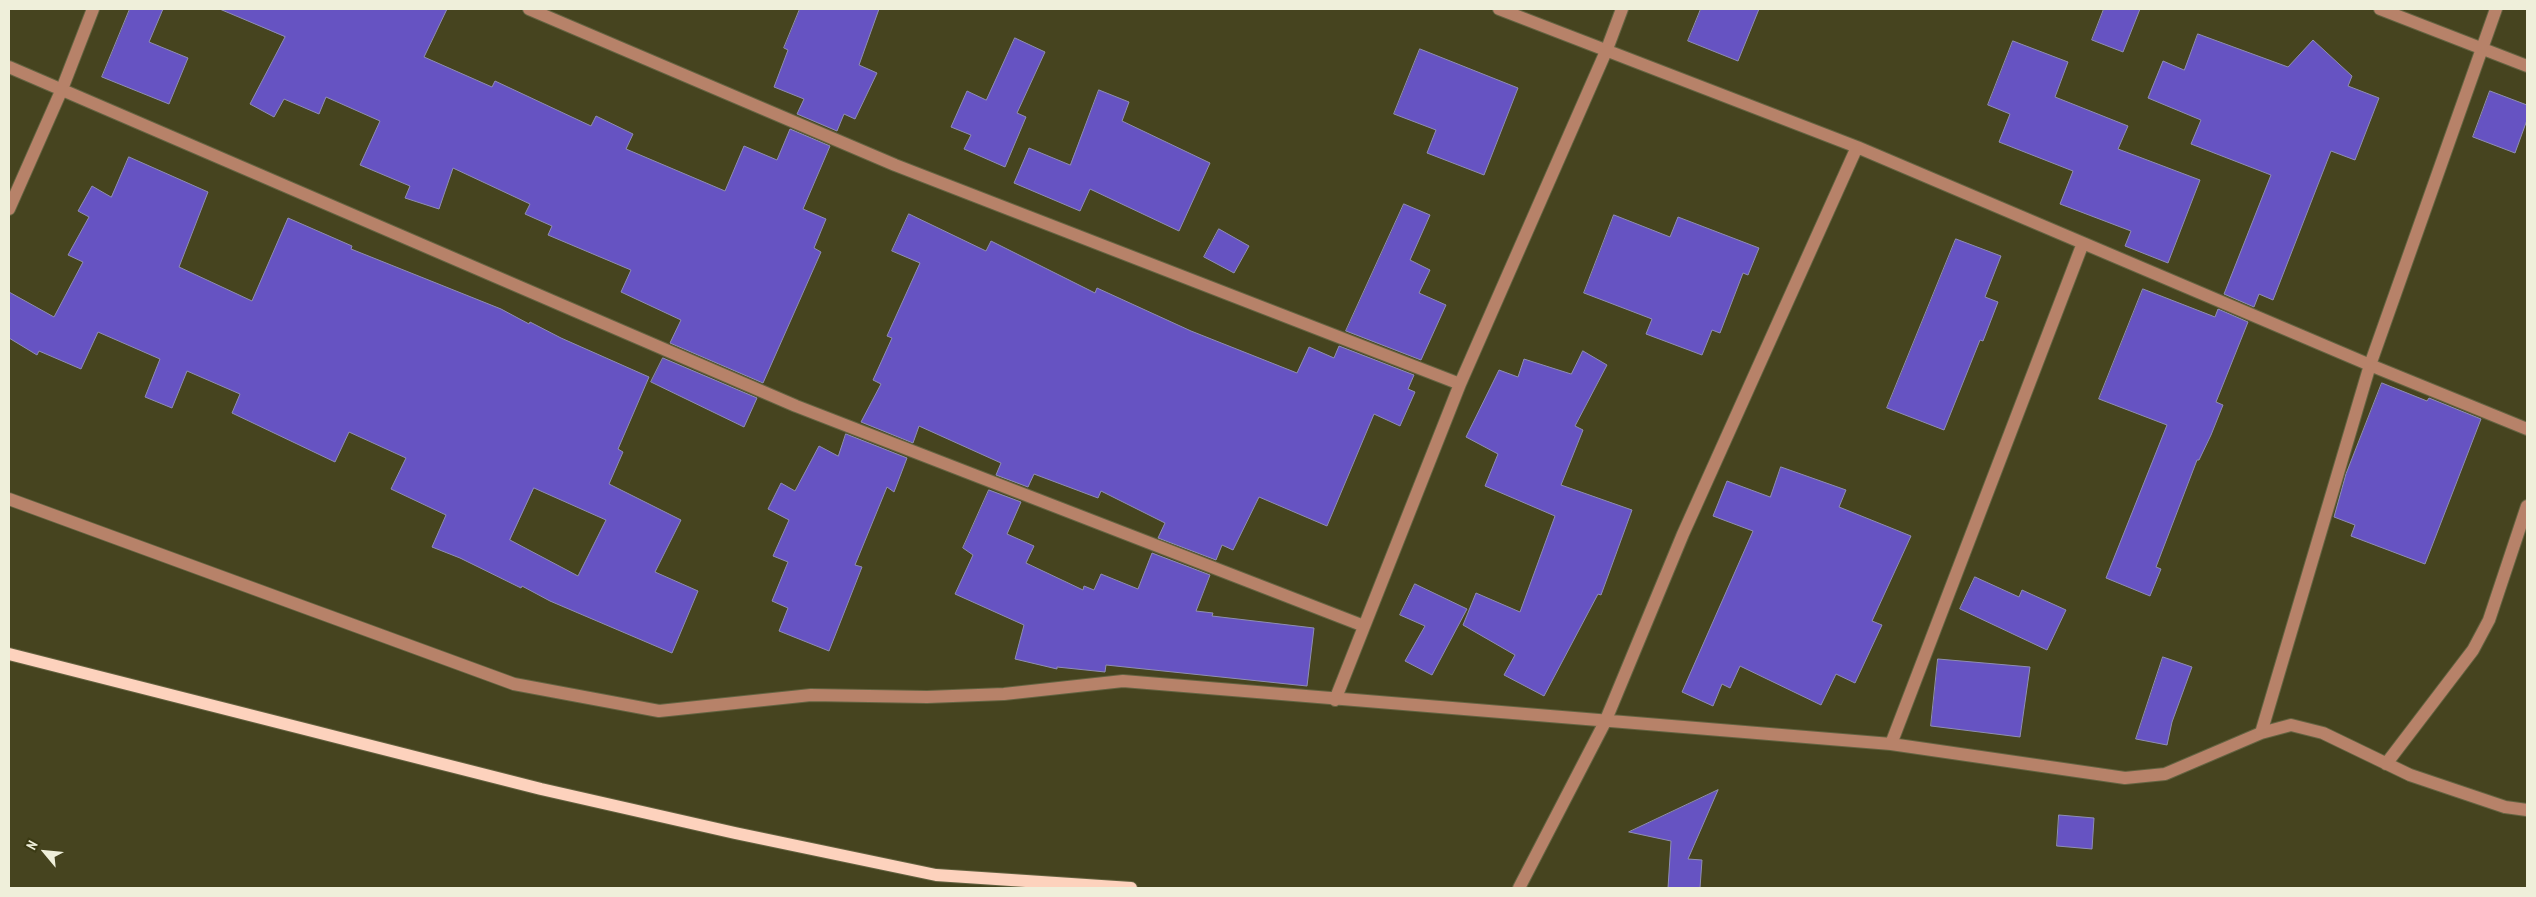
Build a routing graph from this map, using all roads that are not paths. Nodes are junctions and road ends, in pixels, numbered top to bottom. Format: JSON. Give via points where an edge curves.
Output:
{"nodes":[{"id":1,"x":93,"y":9,"type":"edge"},
{"id":2,"x":529,"y":9,"type":"edge"},
{"id":3,"x":1499,"y":9,"type":"edge"},
{"id":4,"x":1622,"y":9,"type":"edge"},
{"id":5,"x":2380,"y":9,"type":"edge"},
{"id":6,"x":2496,"y":9,"type":"edge"},
{"id":7,"x":2482,"y":48,"type":"junction"},
{"id":8,"x":1607,"y":49,"type":"junction"},
{"id":9,"x":2527,"y":66,"type":"edge"},
{"id":10,"x":9,"y":67,"type":"edge"},
{"id":11,"x":62,"y":88,"type":"junction"},
{"id":12,"x":1857,"y":147,"type":"junction"},
{"id":13,"x":9,"y":209,"type":"edge"},
{"id":14,"x":2083,"y":243,"type":"junction"},
{"id":15,"x":2370,"y":365,"type":"junction"},
{"id":16,"x":1460,"y":384,"type":"junction"},
{"id":17,"x":2527,"y":429,"type":"edge"},
{"id":18,"x":9,"y":499,"type":"edge"},
{"id":19,"x":2527,"y":506,"type":"edge"},
{"id":20,"x":1364,"y":626,"type":"junction"},
{"id":21,"x":9,"y":654,"type":"edge"},
{"id":22,"x":1335,"y":700,"type":"junction"},
{"id":23,"x":1605,"y":722,"type":"junction"},
{"id":24,"x":2261,"y":733,"type":"junction"},
{"id":25,"x":1891,"y":744,"type":"junction"},
{"id":26,"x":2386,"y":764,"type":"junction"},
{"id":27,"x":2527,"y":810,"type":"edge"},
{"id":28,"x":1131,"y":888,"type":"edge"},
{"id":29,"x":1519,"y":888,"type":"edge"}],
"edges":[{"from":1,"to":11,"type":"street"},
{"from":2,"to":16,"type":"street","via":[[895,165]]},
{"from":3,"to":8,"type":"street"},
{"from":4,"to":8,"type":"street"},
{"from":5,"to":7,"type":"street"},
{"from":6,"to":7,"type":"street"},
{"from":7,"to":9,"type":"street"},
{"from":7,"to":15,"type":"street"},
{"from":8,"to":12,"type":"street"},
{"from":8,"to":16,"type":"street"},
{"from":10,"to":11,"type":"street"},
{"from":11,"to":13,"type":"street"},
{"from":11,"to":20,"type":"street","via":[[796,406]]},
{"from":12,"to":14,"type":"street"},
{"from":12,"to":23,"type":"street","via":[[1683,534]]},
{"from":14,"to":15,"type":"street"},
{"from":14,"to":25,"type":"street"},
{"from":15,"to":17,"type":"street"},
{"from":15,"to":24,"type":"street"},
{"from":16,"to":20,"type":"street"},
{"from":18,"to":22,"type":"street","via":[[514,684],[659,711],[811,695],[1004,694],[1123,681]]},
{"from":19,"to":26,"type":"street","via":[[2489,620],[2473,650]]},
{"from":20,"to":22,"type":"street"},
{"from":21,"to":28,"type":"main road","via":[[541,788],[936,875]]},
{"from":22,"to":23,"type":"street"},
{"from":23,"to":25,"type":"street"},
{"from":23,"to":29,"type":"street"},
{"from":24,"to":25,"type":"street","via":[[2165,774],[2125,778]]},
{"from":24,"to":26,"type":"street","via":[[2291,725],[2323,733]]},
{"from":26,"to":27,"type":"street","via":[[2505,807]]}]}
